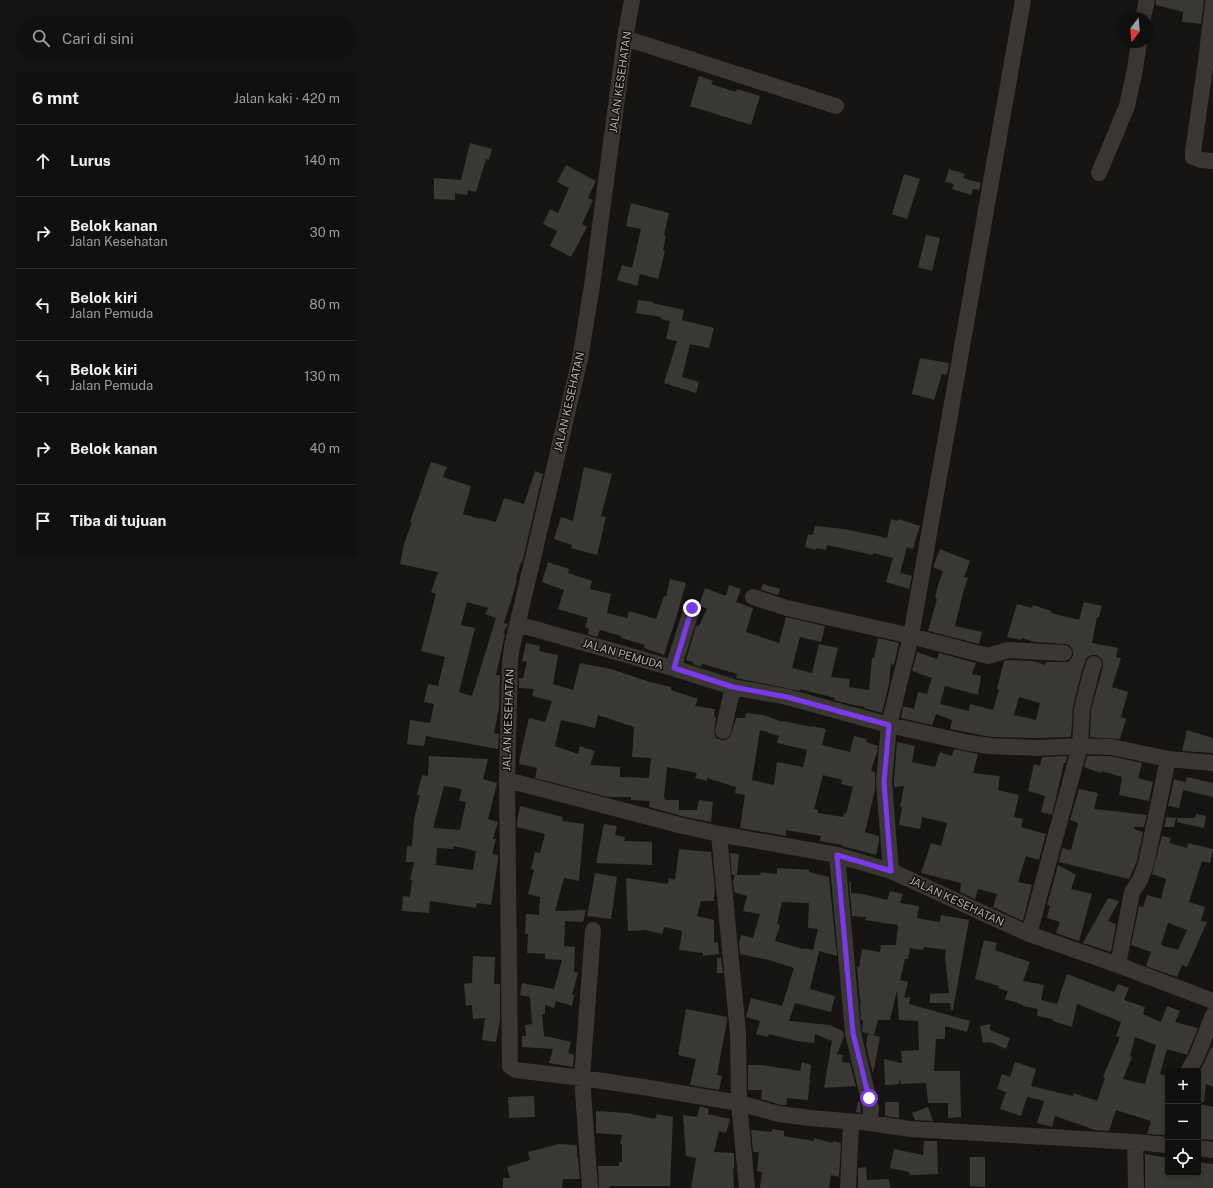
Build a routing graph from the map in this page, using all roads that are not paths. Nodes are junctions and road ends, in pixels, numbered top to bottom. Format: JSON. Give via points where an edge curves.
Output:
{"nodes":[{"id":1,"x":632,"y":0,"type":"edge"},
{"id":2,"x":1023,"y":0,"type":"edge"},
{"id":3,"x":1147,"y":0,"type":"edge"},
{"id":4,"x":1213,"y":3,"type":"edge"},
{"id":5,"x":1144,"y":12,"type":"edge"},
{"id":6,"x":625,"y":38,"type":"junction"},
{"id":7,"x":1138,"y":48,"type":"edge"},
{"id":8,"x":836,"y":106,"type":"dead end"},
{"id":9,"x":1213,"y":161,"type":"edge"},
{"id":10,"x":1099,"y":172,"type":"dead end"},
{"id":11,"x":752,"y":597,"type":"dead end"},
{"id":12,"x":692,"y":608,"type":"dead end"},
{"id":13,"x":517,"y":624,"type":"junction"},
{"id":14,"x":911,"y":636,"type":"junction"},
{"id":15,"x":1064,"y":653,"type":"dead end"},
{"id":16,"x":1094,"y":664,"type":"dead end"},
{"id":17,"x":674,"y":668,"type":"junction"},
{"id":18,"x":733,"y":687,"type":"junction"},
{"id":19,"x":889,"y":725,"type":"junction"},
{"id":20,"x":723,"y":731,"type":"dead end"},
{"id":21,"x":1080,"y":746,"type":"junction"},
{"id":22,"x":1168,"y":759,"type":"junction"},
{"id":23,"x":1213,"y":763,"type":"edge"},
{"id":24,"x":506,"y":780,"type":"junction"},
{"id":25,"x":719,"y":834,"type":"junction"},
{"id":26,"x":837,"y":855,"type":"junction"},
{"id":27,"x":891,"y":871,"type":"junction"},
{"id":28,"x":593,"y":930,"type":"dead end"},
{"id":29,"x":1029,"y":934,"type":"junction"},
{"id":30,"x":1118,"y":965,"type":"junction"},
{"id":31,"x":1213,"y":1001,"type":"edge"},
{"id":32,"x":1213,"y":1015,"type":"edge"},
{"id":33,"x":1190,"y":1068,"type":"edge"},
{"id":34,"x":582,"y":1078,"type":"junction"},
{"id":35,"x":739,"y":1103,"type":"junction"},
{"id":36,"x":851,"y":1123,"type":"junction"},
{"id":37,"x":870,"y":1123,"type":"junction"},
{"id":38,"x":1135,"y":1142,"type":"junction"},
{"id":39,"x":1165,"y":1145,"type":"edge"},
{"id":40,"x":1201,"y":1148,"type":"edge"},
{"id":41,"x":1213,"y":1150,"type":"edge"},
{"id":42,"x":590,"y":1188,"type":"edge"},
{"id":43,"x":747,"y":1188,"type":"edge"},
{"id":44,"x":848,"y":1188,"type":"edge"},
{"id":45,"x":1136,"y":1188,"type":"edge"}],
"edges":[{"from":1,"to":6,"type":"street","name":"JALAN KESEHATAN"},
{"from":2,"to":14,"type":"street"},
{"from":3,"to":5,"type":"street"},
{"from":4,"to":9,"type":"street","via":[[1192,152],[1193,157],[1197,159]]},
{"from":6,"to":8,"type":"street"},
{"from":6,"to":13,"type":"street","name":"JALAN KESEHATAN","via":[[594,279],[580,359]]},
{"from":7,"to":10,"type":"street","via":[[1127,106]]},
{"from":11,"to":14,"type":"street","via":[[787,608]]},
{"from":12,"to":17,"type":"street"},
{"from":13,"to":17,"type":"street","name":"JALAN PEMUDA"},
{"from":13,"to":24,"type":"street","name":"JALAN KESEHATAN","via":[[510,662]]},
{"from":14,"to":15,"type":"street","via":[[988,656],[1008,650]]},
{"from":14,"to":19,"type":"street"},
{"from":16,"to":21,"type":"street","via":[[1082,709]]},
{"from":17,"to":18,"type":"street","name":"JALAN PEMUDA"},
{"from":18,"to":19,"type":"street","name":"JALAN PEMUDA","via":[[787,697]]},
{"from":18,"to":20,"type":"street"},
{"from":19,"to":21,"type":"street","name":"JALAN PEMUDA","via":[[990,746]]},
{"from":19,"to":27,"type":"street","via":[[884,782]]},
{"from":21,"to":22,"type":"street","name":"JALAN PEMUDA","via":[[1112,747]]},
{"from":21,"to":29,"type":"street"},
{"from":22,"to":23,"type":"street","name":"JALAN PEMUDA"},
{"from":22,"to":30,"type":"street","via":[[1146,864],[1132,892]]},
{"from":24,"to":25,"type":"street","name":"JALAN KESEHATAN"},
{"from":24,"to":34,"type":"street","via":[[510,1066],[516,1070]]},
{"from":25,"to":26,"type":"street","name":"JALAN KESEHATAN"},
{"from":25,"to":35,"type":"street","via":[[738,1033]]},
{"from":26,"to":27,"type":"street","name":"JALAN KESEHATAN"},
{"from":26,"to":37,"type":"street","via":[[853,1033],[871,1108]]},
{"from":27,"to":29,"type":"street","name":"JALAN KESEHATAN"},
{"from":28,"to":34,"type":"street"},
{"from":29,"to":30,"type":"street","name":"JALAN KESEHATAN"},
{"from":30,"to":31,"type":"street","name":"JALAN KESEHATAN"},
{"from":32,"to":33,"type":"street"},
{"from":34,"to":35,"type":"street"},
{"from":34,"to":42,"type":"street"},
{"from":35,"to":36,"type":"street","via":[[779,1114]]},
{"from":35,"to":43,"type":"street"},
{"from":36,"to":37,"type":"street"},
{"from":36,"to":44,"type":"street"},
{"from":37,"to":38,"type":"street","via":[[910,1129]]},
{"from":38,"to":39,"type":"street"},
{"from":38,"to":45,"type":"street"},
{"from":40,"to":41,"type":"street"}]}
